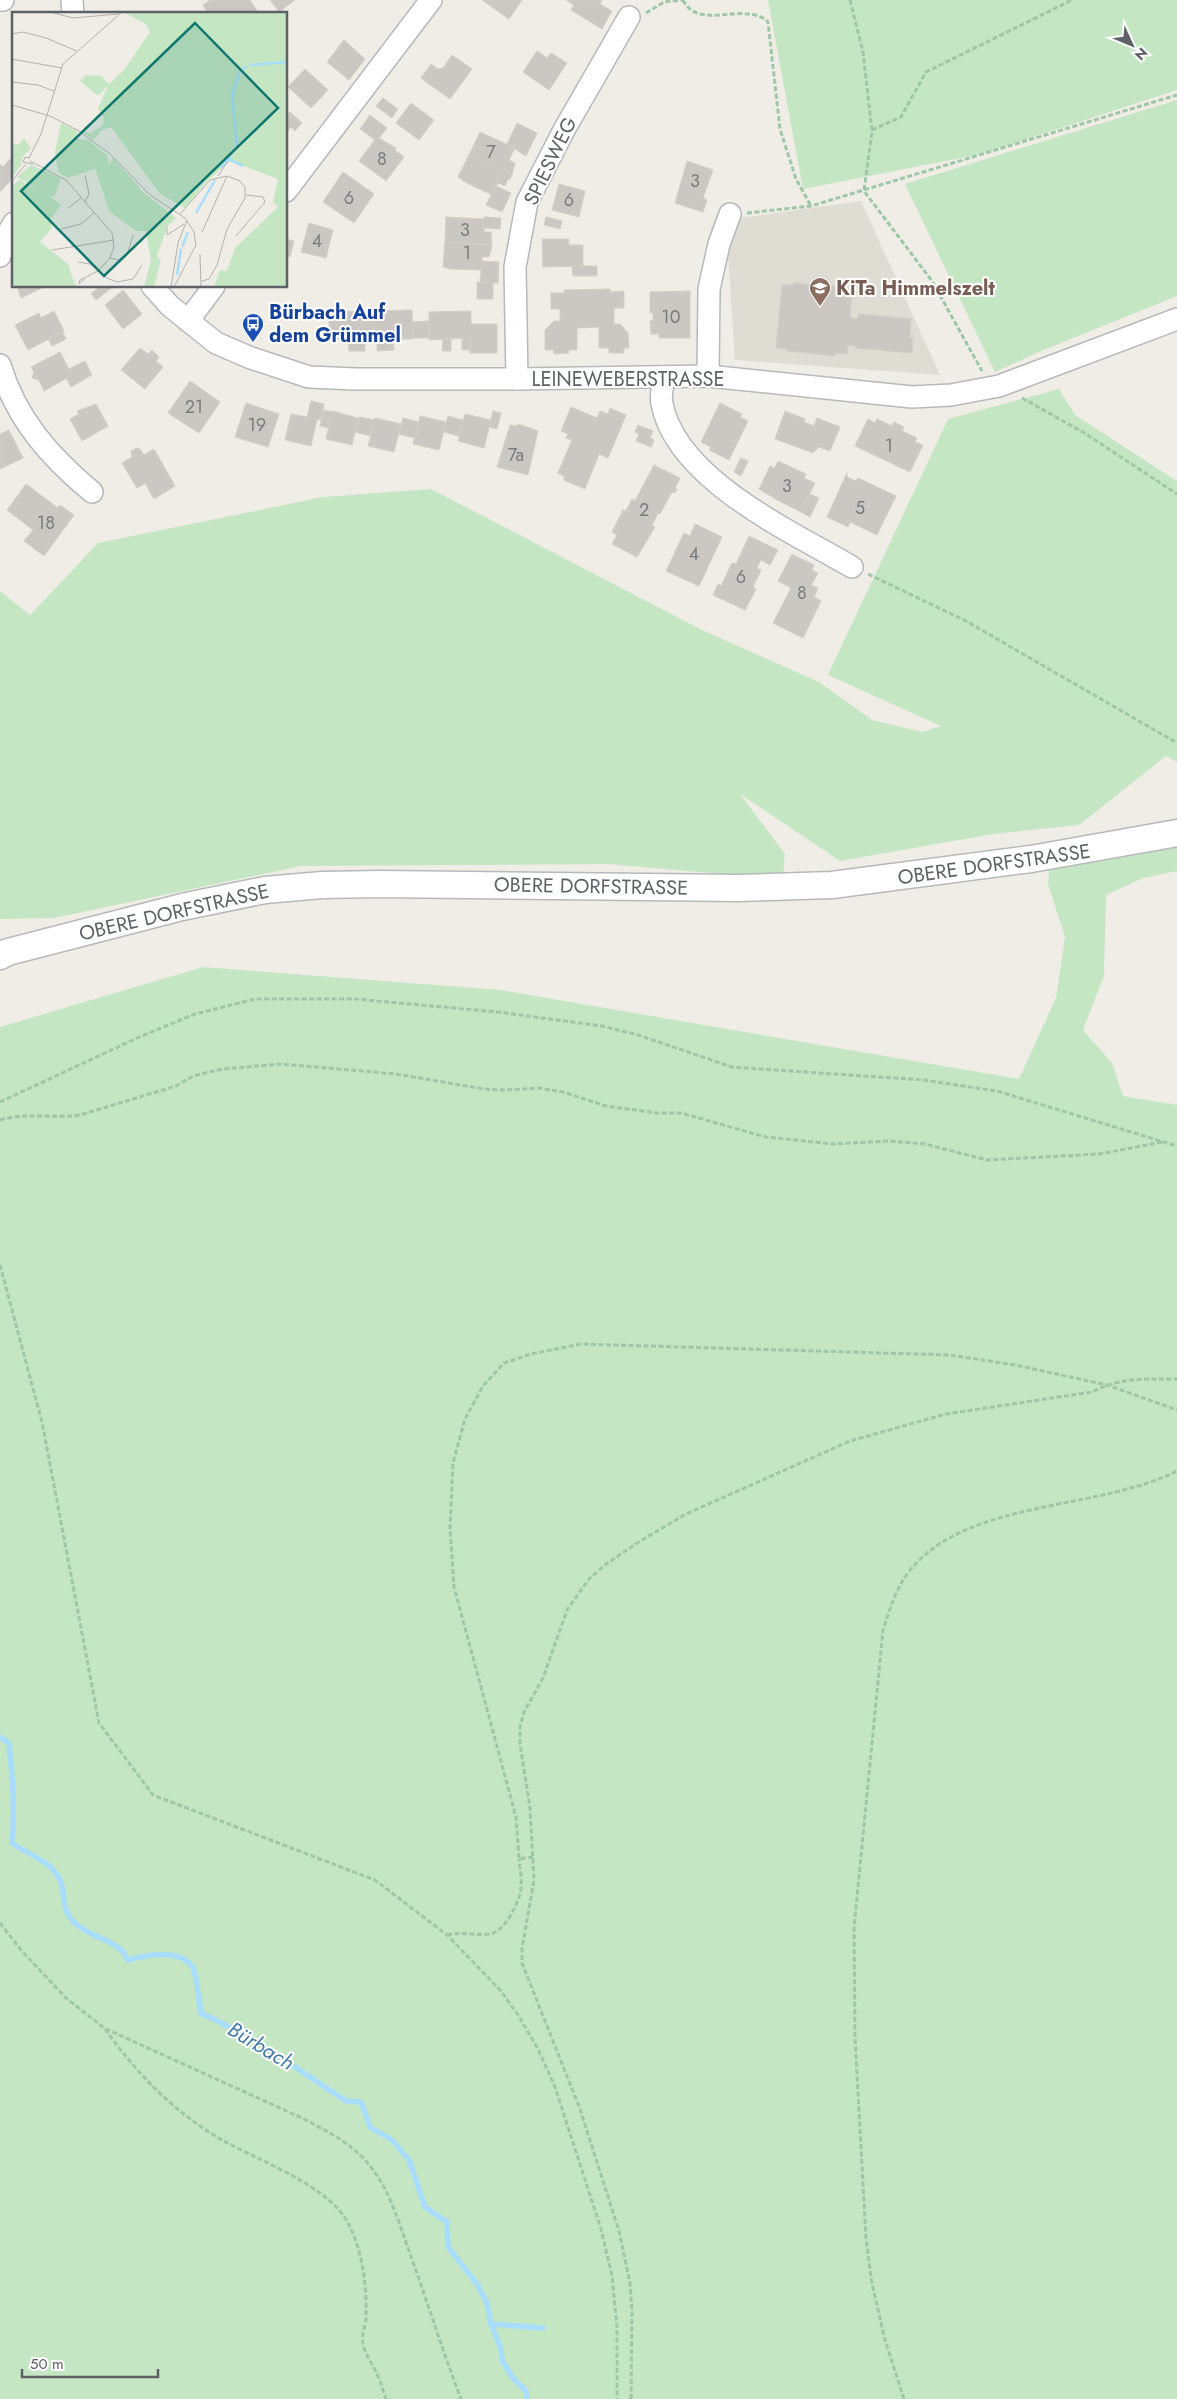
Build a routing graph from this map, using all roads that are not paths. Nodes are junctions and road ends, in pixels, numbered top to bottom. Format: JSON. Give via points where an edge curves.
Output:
{"nodes":[{"id":1,"x":431,"y":0,"type":"edge"},
{"id":2,"x":628,"y":17,"type":"road end"},
{"id":3,"x":288,"y":188,"type":"edge"},
{"id":4,"x":730,"y":214,"type":"road end"},
{"id":5,"x":12,"y":226,"type":"edge"},
{"id":6,"x":0,"y":256,"type":"edge"},
{"id":7,"x":154,"y":288,"type":"edge"},
{"id":8,"x":213,"y":288,"type":"edge"},
{"id":9,"x":1177,"y":319,"type":"edge"},
{"id":10,"x":188,"y":321,"type":"junction"},
{"id":11,"x":0,"y":365,"type":"edge"},
{"id":12,"x":708,"y":376,"type":"junction"},
{"id":13,"x":664,"y":377,"type":"junction"},
{"id":14,"x":517,"y":379,"type":"junction"},
{"id":15,"x":92,"y":492,"type":"dead end"},
{"id":16,"x":852,"y":567,"type":"road end"},
{"id":17,"x":1177,"y":834,"type":"edge"},
{"id":18,"x":3,"y":953,"type":"edge"}],
"edges":[{"from":1,"to":3,"type":"street"},
{"from":2,"to":14,"type":"street","name":"SPIESWEG","via":[[527,202],[515,267]]},
{"from":4,"to":12,"type":"street","via":[[719,244],[709,289]]},
{"from":5,"to":6,"type":"street"},
{"from":7,"to":10,"type":"street","name":"LEINEWEBERSTRASSE"},
{"from":8,"to":10,"type":"street"},
{"from":9,"to":12,"type":"street","name":"LEINEWEBERSTRASSE","via":[[999,386],[951,395],[912,397]]},
{"from":10,"to":14,"type":"street","name":"LEINEWEBERSTRASSE","via":[[216,342],[251,358],[309,377]]},
{"from":11,"to":15,"type":"street","via":[[8,388],[33,434],[71,475]]},
{"from":12,"to":13,"type":"street","name":"LEINEWEBERSTRASSE"},
{"from":13,"to":14,"type":"street","name":"LEINEWEBERSTRASSE"},
{"from":13,"to":16,"type":"street","via":[[661,403],[674,436],[699,467],[744,503]]},
{"from":17,"to":18,"type":"street","name":"OBERE DORFSTRASSE","via":[[1031,860],[832,886],[380,884],[265,890],[182,907]]}]}
